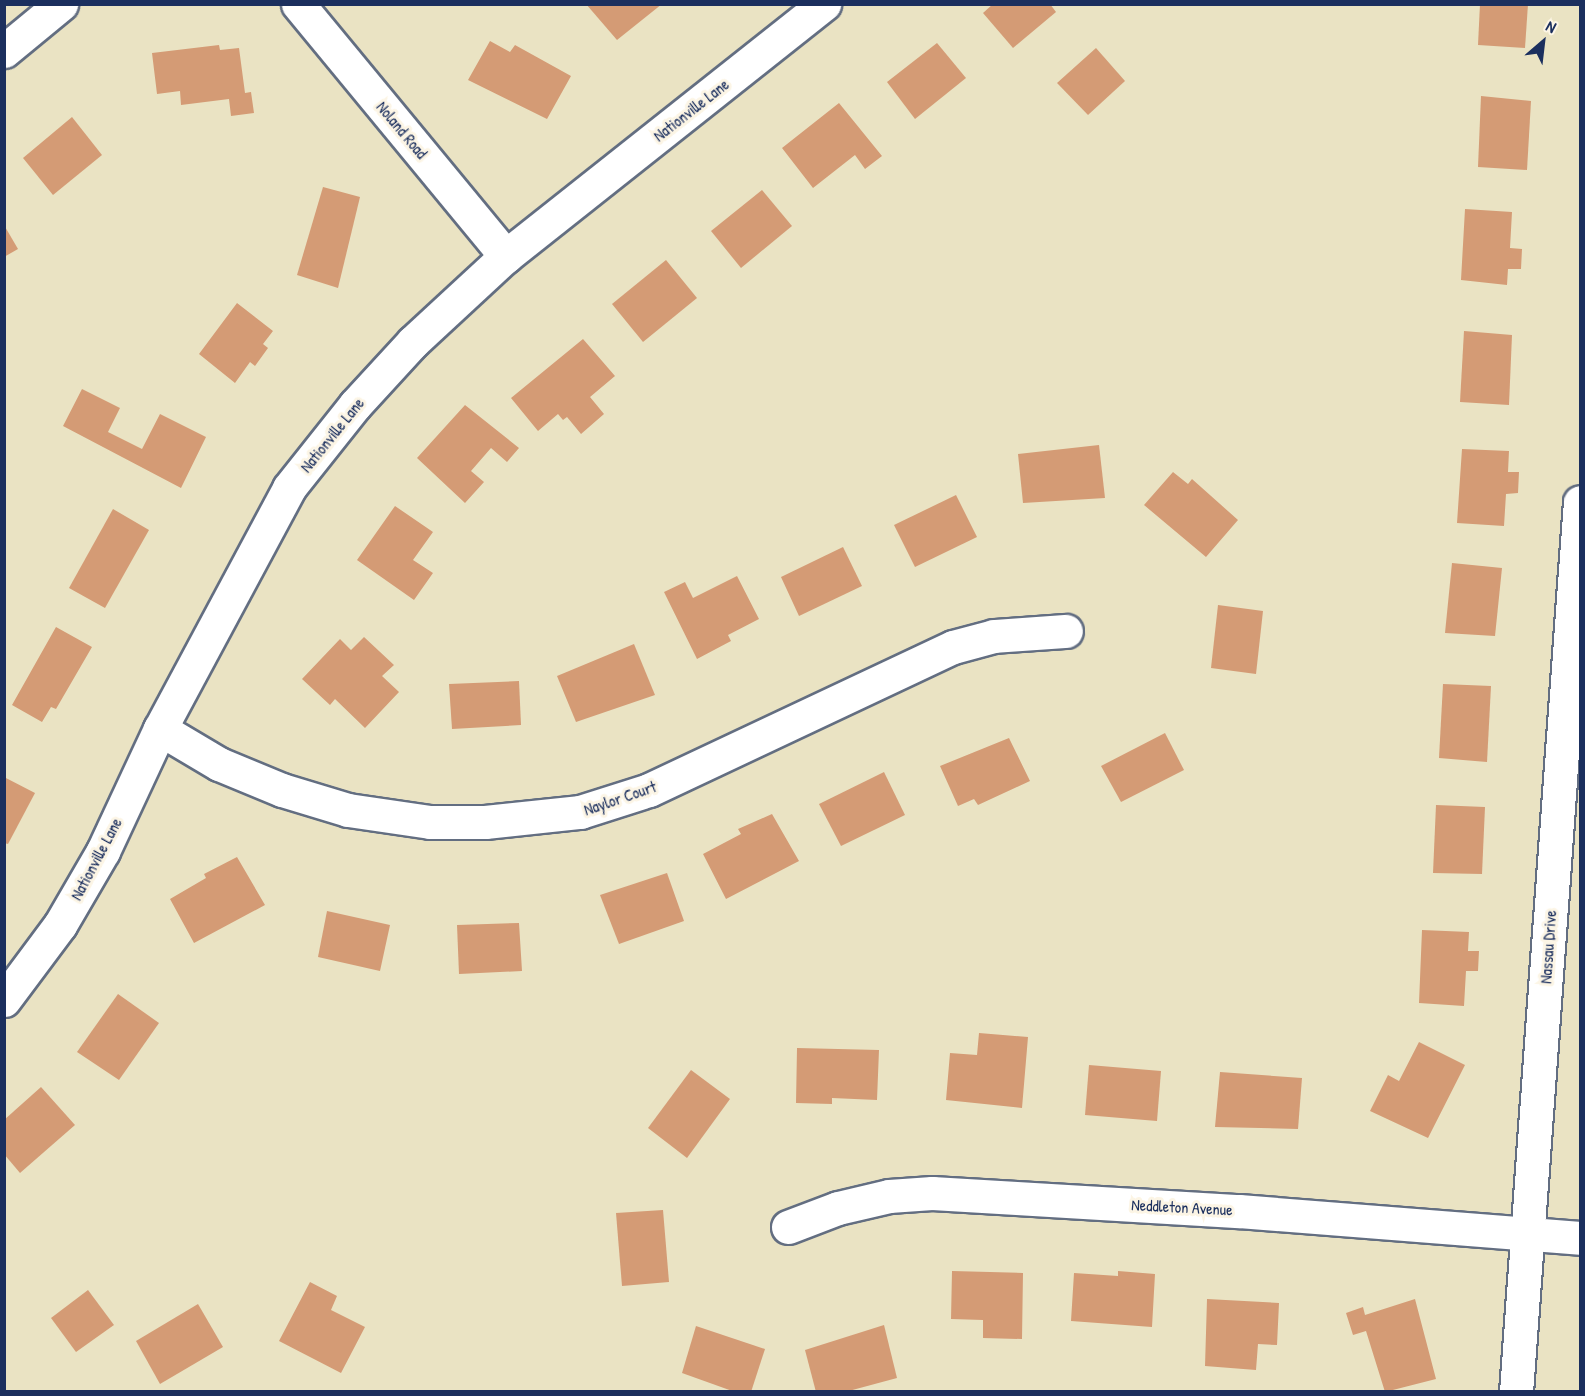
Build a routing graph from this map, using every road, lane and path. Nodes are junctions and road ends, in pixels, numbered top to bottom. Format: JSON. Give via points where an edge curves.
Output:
{"nodes":[{"id":1,"x":61,"y":4,"type":"edge"},
{"id":2,"x":298,"y":4,"type":"edge"},
{"id":3,"x":824,"y":4,"type":"edge"},
{"id":4,"x":4,"y":51,"type":"edge"},
{"id":5,"x":506,"y":256,"type":"junction"},
{"id":6,"x":1581,"y":502,"type":"edge"},
{"id":7,"x":1066,"y":631,"type":"dead end"},
{"id":8,"x":160,"y":729,"type":"junction"},
{"id":9,"x":4,"y":1000,"type":"edge"},
{"id":10,"x":788,"y":1227,"type":"dead end"},
{"id":11,"x":1528,"y":1234,"type":"junction"},
{"id":12,"x":1581,"y":1238,"type":"edge"},
{"id":13,"x":1516,"y":1392,"type":"edge"}],
"edges":[{"from":1,"to":4,"type":"street"},
{"from":2,"to":5,"type":"street","name":"Noland Road"},
{"from":3,"to":5,"type":"street","name":"Nationville Lane"},
{"from":5,"to":8,"type":"street","name":"Nationville Lane","via":[[413,342],[355,405],[289,488]]},
{"from":6,"to":11,"type":"street","name":"Nassau Drive"},
{"from":7,"to":8,"type":"street","name":"Naylor Court","via":[[994,636],[953,647],[649,790],[580,812],[452,822],[348,810],[282,790],[219,764]]},
{"from":8,"to":9,"type":"street","name":"Nationville Lane","via":[[98,861],[60,925]]},
{"from":10,"to":11,"type":"street","name":"Neddleton Avenue","via":[[838,1208],[890,1196],[932,1193],[1239,1211]]},
{"from":11,"to":12,"type":"street","name":"Neddleton Avenue"},
{"from":11,"to":13,"type":"street","name":"Nassau Drive"}]}
